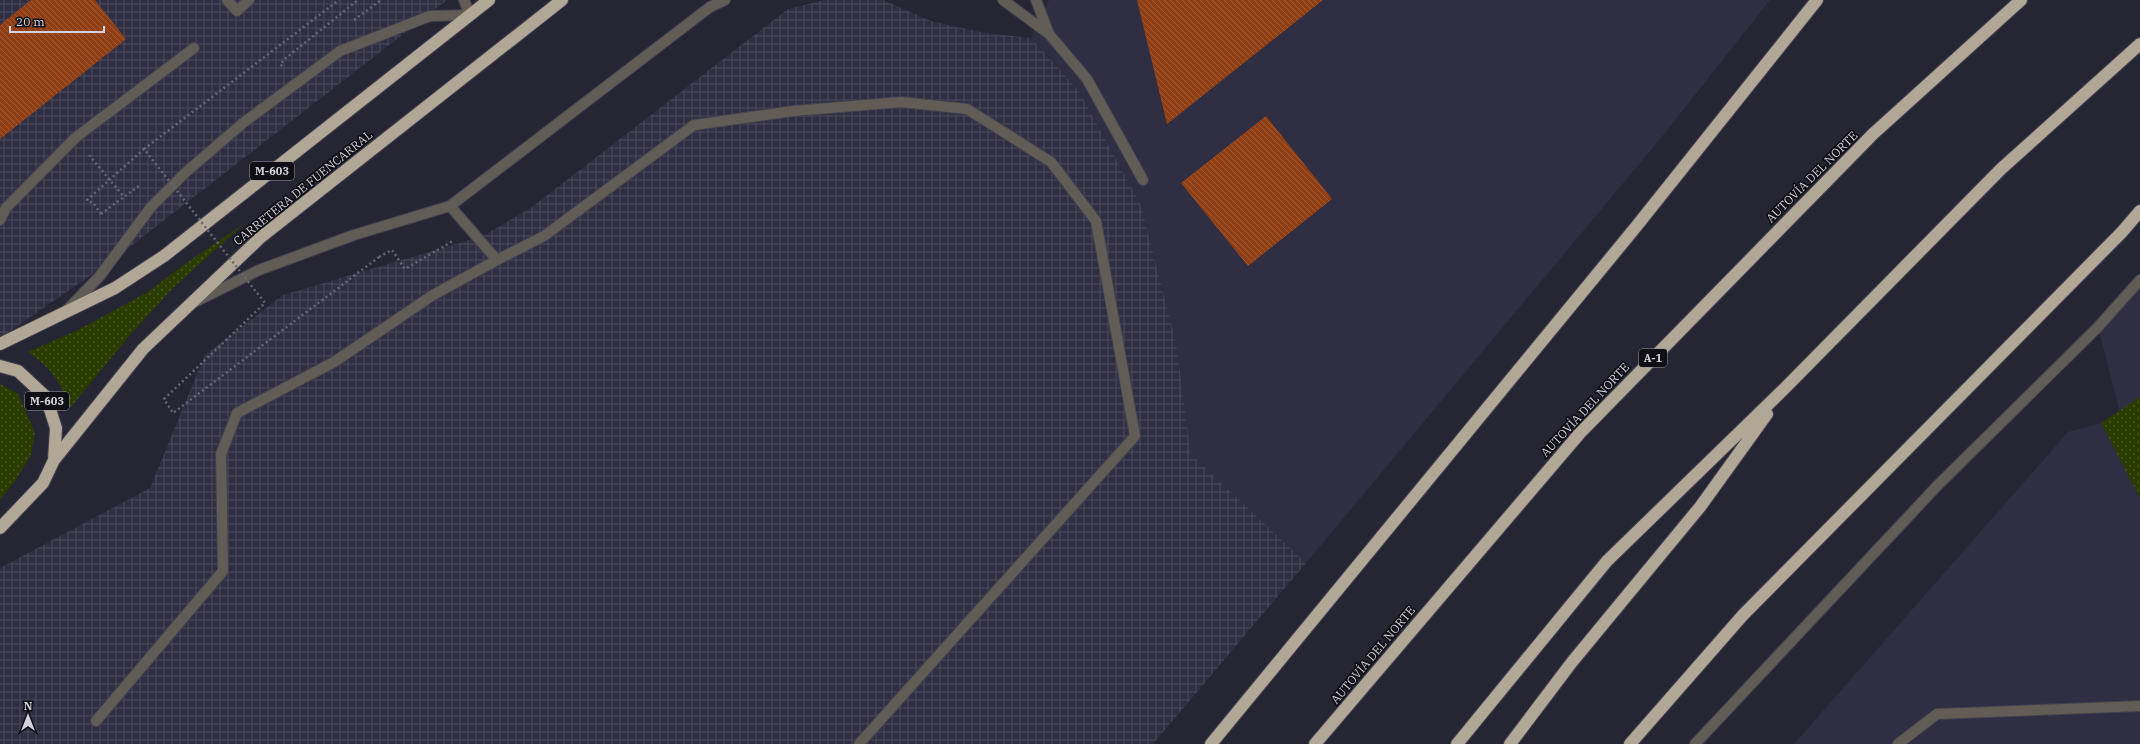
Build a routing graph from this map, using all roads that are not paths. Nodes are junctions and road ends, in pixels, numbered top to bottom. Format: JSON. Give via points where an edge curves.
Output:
{"nodes":[{"id":1,"x":227,"y":0,"type":"edge"},
{"id":2,"x":249,"y":0,"type":"edge"},
{"id":3,"x":464,"y":0,"type":"edge"},
{"id":4,"x":489,"y":0,"type":"edge"},
{"id":5,"x":562,"y":0,"type":"edge"},
{"id":6,"x":725,"y":0,"type":"edge"},
{"id":7,"x":1003,"y":0,"type":"edge"},
{"id":8,"x":1036,"y":0,"type":"edge"},
{"id":9,"x":1817,"y":0,"type":"edge"},
{"id":10,"x":2021,"y":0,"type":"edge"},
{"id":11,"x":470,"y":15,"type":"junction"},
{"id":12,"x":1049,"y":34,"type":"junction"},
{"id":13,"x":2140,"y":44,"type":"edge"},
{"id":14,"x":194,"y":48,"type":"dead end"},
{"id":15,"x":1143,"y":180,"type":"dead end"},
{"id":16,"x":450,"y":206,"type":"junction"},
{"id":17,"x":2140,"y":211,"type":"edge"},
{"id":18,"x":0,"y":220,"type":"edge"},
{"id":19,"x":497,"y":260,"type":"junction"},
{"id":20,"x":2140,"y":280,"type":"edge"},
{"id":21,"x":188,"y":306,"type":"junction"},
{"id":22,"x":64,"y":313,"type":"junction"},
{"id":23,"x":0,"y":344,"type":"edge"},
{"id":24,"x":0,"y":366,"type":"edge"},
{"id":25,"x":1785,"y":388,"type":"junction"},
{"id":26,"x":54,"y":460,"type":"junction"},
{"id":27,"x":0,"y":528,"type":"edge"},
{"id":28,"x":2140,"y":706,"type":"edge"},
{"id":29,"x":96,"y":721,"type":"dead end"},
{"id":30,"x":1221,"y":731,"type":"junction"},
{"id":31,"x":859,"y":744,"type":"edge"},
{"id":32,"x":1208,"y":744,"type":"edge"},
{"id":33,"x":1211,"y":744,"type":"edge"},
{"id":34,"x":1315,"y":744,"type":"edge"},
{"id":35,"x":1457,"y":744,"type":"edge"},
{"id":36,"x":1510,"y":744,"type":"edge"},
{"id":37,"x":1630,"y":744,"type":"edge"},
{"id":38,"x":1695,"y":744,"type":"edge"},
{"id":39,"x":1898,"y":744,"type":"edge"}],
"edges":[{"from":1,"to":2,"type":"street","via":[[237,11]]},
{"from":3,"to":11,"type":"street"},
{"from":4,"to":11,"type":"highway","number":"M-603"},
{"from":5,"to":21,"type":"highway","name":"CARRETERA DE FUENCARRAL","number":"M-603","via":[[261,237]]},
{"from":6,"to":16,"type":"street","via":[[710,7]]},
{"from":7,"to":12,"type":"street"},
{"from":8,"to":12,"type":"street"},
{"from":9,"to":30,"type":"highway","via":[[1630,234]]},
{"from":10,"to":34,"type":"highway","name":"AUTOVÍA DEL NORTE","number":"A-1","via":[[1873,134],[1580,433]]},
{"from":11,"to":22,"type":"highway","number":"M-603","via":[[164,256],[115,288]]},
{"from":11,"to":22,"type":"street","via":[[430,16],[334,55],[242,123],[185,173],[151,207],[99,276]]},
{"from":12,"to":15,"type":"street","via":[[1087,79]]},
{"from":13,"to":25,"type":"highway","via":[[2001,169]]},
{"from":14,"to":18,"type":"street","via":[[75,138],[6,208]]},
{"from":16,"to":19,"type":"street"},
{"from":16,"to":21,"type":"street","via":[[354,235],[259,270]]},
{"from":17,"to":37,"type":"highway","via":[[1743,615]]},
{"from":19,"to":29,"type":"street","via":[[433,295],[334,362],[236,413],[221,454],[222,571]]},
{"from":19,"to":31,"type":"street","via":[[544,236],[694,125],[793,111],[901,102],[967,109],[1051,162],[1096,221],[1135,436]]},
{"from":20,"to":38,"type":"street","via":[[2098,327],[1937,486]]},
{"from":21,"to":26,"type":"highway","name":"CARRETERA DE FUENCARRAL","number":"M-603","via":[[143,349]]},
{"from":22,"to":23,"type":"highway","number":"M-603"},
{"from":24,"to":26,"type":"highway","number":"M-603","via":[[18,372],[46,397],[56,428]]},
{"from":25,"to":35,"type":"highway","via":[[1607,561]]},
{"from":25,"to":36,"type":"highway","via":[[1700,507],[1572,662]]},
{"from":26,"to":27,"type":"highway","number":"M-603","via":[[43,483]]},
{"from":28,"to":39,"type":"street","via":[[1937,714]]},
{"from":30,"to":32,"type":"street"},
{"from":30,"to":33,"type":"highway"}]}
